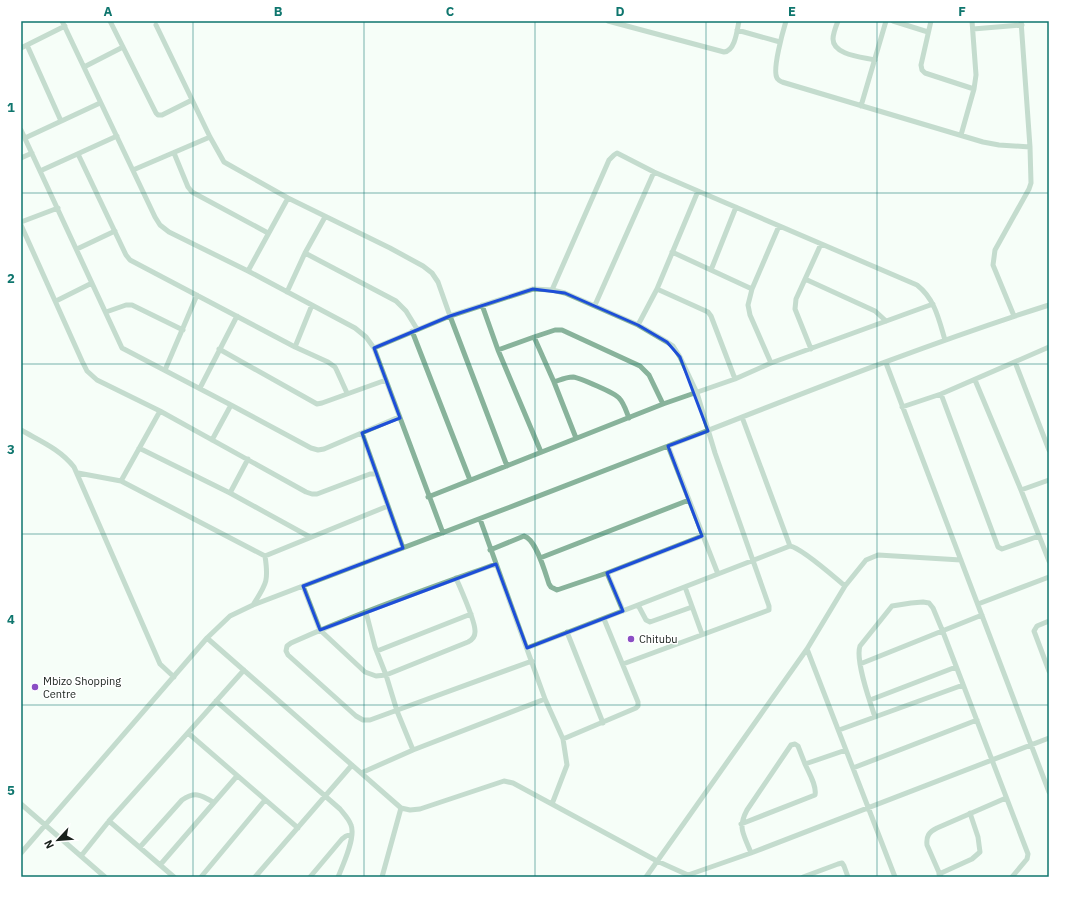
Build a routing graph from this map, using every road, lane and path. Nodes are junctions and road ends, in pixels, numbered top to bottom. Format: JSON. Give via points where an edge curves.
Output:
{"nodes":[{"id":1,"x":110,"y":21,"type":"edge"},
{"id":2,"x":608,"y":21,"type":"edge"},
{"id":3,"x":740,"y":21,"type":"edge"},
{"id":4,"x":786,"y":21,"type":"edge"},
{"id":5,"x":838,"y":21,"type":"edge"},
{"id":6,"x":886,"y":21,"type":"edge"},
{"id":7,"x":893,"y":21,"type":"edge"},
{"id":8,"x":931,"y":21,"type":"edge"},
{"id":9,"x":972,"y":21,"type":"edge"},
{"id":10,"x":64,"y":23,"type":"edge"},
{"id":11,"x":1022,"y":23,"type":"edge"},
{"id":12,"x":156,"y":25,"type":"dead end"},
{"id":13,"x":973,"y":29,"type":"junction"},
{"id":14,"x":737,"y":30,"type":"junction"},
{"id":15,"x":928,"y":32,"type":"junction"},
{"id":16,"x":780,"y":42,"type":"junction"},
{"id":17,"x":27,"y":45,"type":"junction"},
{"id":18,"x":123,"y":47,"type":"junction"},
{"id":19,"x":21,"y":48,"type":"edge"},
{"id":20,"x":875,"y":60,"type":"junction"},
{"id":21,"x":84,"y":67,"type":"junction"},
{"id":22,"x":974,"y":89,"type":"junction"},
{"id":23,"x":192,"y":100,"type":"junction"},
{"id":24,"x":100,"y":103,"type":"junction"},
{"id":25,"x":861,"y":106,"type":"junction"},
{"id":26,"x":61,"y":121,"type":"junction"},
{"id":27,"x":21,"y":130,"type":"edge"},
{"id":28,"x":961,"y":135,"type":"junction"},
{"id":29,"x":117,"y":136,"type":"junction"},
{"id":30,"x":210,"y":137,"type":"junction"},
{"id":31,"x":25,"y":138,"type":"junction"},
{"id":32,"x":1030,"y":147,"type":"junction"},
{"id":33,"x":32,"y":153,"type":"junction"},
{"id":34,"x":174,"y":153,"type":"junction"},
{"id":35,"x":78,"y":154,"type":"junction"},
{"id":36,"x":21,"y":158,"type":"edge"},
{"id":37,"x":133,"y":170,"type":"junction"},
{"id":38,"x":40,"y":171,"type":"junction"},
{"id":39,"x":654,"y":172,"type":"junction"},
{"id":40,"x":698,"y":191,"type":"junction"},
{"id":41,"x":288,"y":198,"type":"junction"},
{"id":42,"x":736,"y":207,"type":"junction"},
{"id":43,"x":58,"y":208,"type":"junction"},
{"id":44,"x":325,"y":217,"type":"junction"},
{"id":45,"x":21,"y":224,"type":"edge"},
{"id":46,"x":779,"y":226,"type":"junction"},
{"id":47,"x":115,"y":232,"type":"junction"},
{"id":48,"x":268,"y":233,"type":"junction"},
{"id":49,"x":822,"y":244,"type":"junction"},
{"id":50,"x":77,"y":250,"type":"junction"},
{"id":51,"x":672,"y":252,"type":"junction"},
{"id":52,"x":305,"y":253,"type":"junction"},
{"id":53,"x":711,"y":270,"type":"junction"},
{"id":54,"x":248,"y":271,"type":"junction"},
{"id":55,"x":805,"y":279,"type":"junction"},
{"id":56,"x":92,"y":283,"type":"junction"},
{"id":57,"x":658,"y":289,"type":"junction"},
{"id":58,"x":752,"y":289,"type":"junction"},
{"id":59,"x":552,"y":290,"type":"junction"},
{"id":60,"x":287,"y":292,"type":"junction"},
{"id":61,"x":198,"y":295,"type":"junction"},
{"id":62,"x":56,"y":301,"type":"junction"},
{"id":63,"x":933,"y":304,"type":"junction"},
{"id":64,"x":312,"y":305,"type":"junction"},
{"id":65,"x":482,"y":305,"type":"junction"},
{"id":66,"x":595,"y":305,"type":"junction"},
{"id":67,"x":1049,"y":305,"type":"edge"},
{"id":68,"x":106,"y":312,"type":"junction"},
{"id":69,"x":237,"y":316,"type":"junction"},
{"id":70,"x":450,"y":316,"type":"junction"},
{"id":71,"x":1014,"y":316,"type":"junction"},
{"id":72,"x":886,"y":321,"type":"junction"},
{"id":73,"x":638,"y":325,"type":"junction"},
{"id":74,"x":183,"y":330,"type":"junction"},
{"id":75,"x":414,"y":330,"type":"junction"},
{"id":76,"x":534,"y":337,"type":"junction"},
{"id":77,"x":945,"y":340,"type":"junction"},
{"id":78,"x":295,"y":347,"type":"junction"},
{"id":79,"x":374,"y":348,"type":"junction"},
{"id":80,"x":1049,"y":348,"type":"edge"},
{"id":81,"x":219,"y":349,"type":"junction"},
{"id":82,"x":810,"y":349,"type":"junction"},
{"id":83,"x":498,"y":350,"type":"junction"},
{"id":84,"x":1015,"y":362,"type":"junction"},
{"id":85,"x":886,"y":363,"type":"junction"},
{"id":86,"x":772,"y":364,"type":"junction"},
{"id":87,"x":165,"y":370,"type":"junction"},
{"id":88,"x":735,"y":379,"type":"junction"},
{"id":89,"x":386,"y":380,"type":"junction"},
{"id":90,"x":975,"y":380,"type":"junction"},
{"id":91,"x":554,"y":382,"type":"junction"},
{"id":92,"x":200,"y":388,"type":"junction"},
{"id":93,"x":347,"y":393,"type":"junction"},
{"id":94,"x":697,"y":393,"type":"junction"},
{"id":95,"x":941,"y":394,"type":"junction"},
{"id":96,"x":663,"y":404,"type":"junction"},
{"id":97,"x":231,"y":405,"type":"junction"},
{"id":98,"x":902,"y":406,"type":"junction"},
{"id":99,"x":160,"y":411,"type":"junction"},
{"id":100,"x":400,"y":417,"type":"junction"},
{"id":101,"x":742,"y":417,"type":"junction"},
{"id":102,"x":629,"y":418,"type":"junction"},
{"id":103,"x":21,"y":430,"type":"edge"},
{"id":104,"x":708,"y":430,"type":"junction"},
{"id":105,"x":362,"y":433,"type":"junction"},
{"id":106,"x":576,"y":438,"type":"junction"},
{"id":107,"x":212,"y":440,"type":"junction"},
{"id":108,"x":668,"y":446,"type":"junction"},
{"id":109,"x":139,"y":448,"type":"junction"},
{"id":110,"x":1049,"y":450,"type":"edge"},
{"id":111,"x":541,"y":452,"type":"junction"},
{"id":112,"x":248,"y":459,"type":"junction"},
{"id":113,"x":507,"y":466,"type":"junction"},
{"id":114,"x":78,"y":473,"type":"junction"},
{"id":115,"x":376,"y":474,"type":"junction"},
{"id":116,"x":470,"y":480,"type":"junction"},
{"id":117,"x":1049,"y":480,"type":"edge"},
{"id":118,"x":121,"y":482,"type":"junction"},
{"id":119,"x":1022,"y":490,"type":"junction"},
{"id":120,"x":230,"y":493,"type":"junction"},
{"id":121,"x":428,"y":496,"type":"junction"},
{"id":122,"x":688,"y":500,"type":"junction"},
{"id":123,"x":388,"y":506,"type":"junction"},
{"id":124,"x":480,"y":519,"type":"junction"},
{"id":125,"x":443,"y":533,"type":"junction"},
{"id":126,"x":702,"y":536,"type":"junction"},
{"id":127,"x":1039,"y":536,"type":"junction"},
{"id":128,"x":310,"y":537,"type":"junction"},
{"id":129,"x":790,"y":546,"type":"junction"},
{"id":130,"x":403,"y":548,"type":"junction"},
{"id":131,"x":490,"y":550,"type":"junction"},
{"id":132,"x":264,"y":556,"type":"junction"},
{"id":133,"x":540,"y":558,"type":"junction"},
{"id":134,"x":754,"y":560,"type":"junction"},
{"id":135,"x":960,"y":560,"type":"junction"},
{"id":136,"x":1049,"y":561,"type":"edge"},
{"id":137,"x":496,"y":564,"type":"junction"},
{"id":138,"x":607,"y":573,"type":"junction"},
{"id":139,"x":718,"y":574,"type":"junction"},
{"id":140,"x":1049,"y":576,"type":"edge"},
{"id":141,"x":456,"y":578,"type":"junction"},
{"id":142,"x":303,"y":586,"type":"junction"},
{"id":143,"x":845,"y":586,"type":"junction"},
{"id":144,"x":685,"y":587,"type":"junction"},
{"id":145,"x":978,"y":604,"type":"junction"},
{"id":146,"x":253,"y":605,"type":"junction"},
{"id":147,"x":638,"y":605,"type":"junction"},
{"id":148,"x":692,"y":607,"type":"junction"},
{"id":149,"x":623,"y":611,"type":"junction"},
{"id":150,"x":366,"y":612,"type":"junction"},
{"id":151,"x":471,"y":614,"type":"junction"},
{"id":152,"x":982,"y":616,"type":"junction"},
{"id":153,"x":604,"y":619,"type":"junction"},
{"id":154,"x":1049,"y":622,"type":"edge"},
{"id":155,"x":320,"y":630,"type":"junction"},
{"id":156,"x":567,"y":632,"type":"junction"},
{"id":157,"x":943,"y":632,"type":"junction"},
{"id":158,"x":702,"y":634,"type":"junction"},
{"id":159,"x":207,"y":638,"type":"junction"},
{"id":160,"x":527,"y":648,"type":"junction"},
{"id":161,"x":807,"y":649,"type":"junction"},
{"id":162,"x":377,"y":652,"type":"junction"},
{"id":163,"x":532,"y":661,"type":"junction"},
{"id":164,"x":622,"y":664,"type":"junction"},
{"id":165,"x":860,"y":664,"type":"junction"},
{"id":166,"x":956,"y":667,"type":"junction"},
{"id":167,"x":244,"y":670,"type":"junction"},
{"id":168,"x":1049,"y":670,"type":"edge"},
{"id":169,"x":386,"y":675,"type":"junction"},
{"id":170,"x":174,"y":677,"type":"junction"},
{"id":171,"x":963,"y":685,"type":"junction"},
{"id":172,"x":545,"y":699,"type":"junction"},
{"id":173,"x":870,"y":700,"type":"junction"},
{"id":174,"x":216,"y":701,"type":"junction"},
{"id":175,"x":397,"y":711,"type":"junction"},
{"id":176,"x":875,"y":717,"type":"junction"},
{"id":177,"x":977,"y":720,"type":"junction"},
{"id":178,"x":603,"y":723,"type":"junction"},
{"id":179,"x":839,"y":730,"type":"junction"},
{"id":180,"x":188,"y":733,"type":"junction"},
{"id":181,"x":1049,"y":738,"type":"edge"},
{"id":182,"x":563,"y":739,"type":"junction"},
{"id":183,"x":1032,"y":745,"type":"junction"},
{"id":184,"x":414,"y":750,"type":"junction"},
{"id":185,"x":846,"y":750,"type":"junction"},
{"id":186,"x":992,"y":760,"type":"junction"},
{"id":187,"x":805,"y":764,"type":"junction"},
{"id":188,"x":352,"y":765,"type":"junction"},
{"id":189,"x":853,"y":768,"type":"junction"},
{"id":190,"x":361,"y":773,"type":"junction"},
{"id":191,"x":237,"y":776,"type":"junction"},
{"id":192,"x":1049,"y":792,"type":"edge"},
{"id":193,"x":325,"y":796,"type":"junction"},
{"id":194,"x":1006,"y":798,"type":"junction"},
{"id":195,"x":265,"y":800,"type":"junction"},
{"id":196,"x":213,"y":802,"type":"junction"},
{"id":197,"x":21,"y":804,"type":"edge"},
{"id":198,"x":552,"y":804,"type":"junction"},
{"id":199,"x":868,"y":807,"type":"junction"},
{"id":200,"x":401,"y":808,"type":"junction"},
{"id":201,"x":970,"y":814,"type":"junction"},
{"id":202,"x":109,"y":821,"type":"junction"},
{"id":203,"x":741,"y":824,"type":"junction"},
{"id":204,"x":45,"y":825,"type":"junction"},
{"id":205,"x":298,"y":828,"type":"junction"},
{"id":206,"x":352,"y":834,"type":"junction"},
{"id":207,"x":140,"y":847,"type":"junction"},
{"id":208,"x":21,"y":853,"type":"edge"},
{"id":209,"x":751,"y":853,"type":"junction"},
{"id":210,"x":81,"y":856,"type":"junction"},
{"id":211,"x":657,"y":860,"type":"junction"},
{"id":212,"x":160,"y":865,"type":"junction"},
{"id":213,"x":940,"y":875,"type":"edge"},
{"id":214,"x":688,"y":876,"type":"edge"},
{"id":215,"x":105,"y":877,"type":"edge"},
{"id":216,"x":174,"y":877,"type":"edge"},
{"id":217,"x":201,"y":877,"type":"edge"},
{"id":218,"x":255,"y":877,"type":"edge"},
{"id":219,"x":310,"y":877,"type":"edge"},
{"id":220,"x":338,"y":877,"type":"edge"},
{"id":221,"x":382,"y":877,"type":"edge"},
{"id":222,"x":646,"y":877,"type":"edge"},
{"id":223,"x":803,"y":877,"type":"edge"},
{"id":224,"x":848,"y":877,"type":"edge"},
{"id":225,"x":895,"y":877,"type":"edge"},
{"id":226,"x":1012,"y":877,"type":"edge"}],
"edges":[{"from":1,"to":18,"type":"street"},
{"from":2,"to":14,"type":"street","via":[[724,52],[732,48]]},
{"from":3,"to":14,"type":"street"},
{"from":4,"to":16,"type":"street"},
{"from":5,"to":20,"type":"street","via":[[833,39],[839,52]]},
{"from":6,"to":20,"type":"street"},
{"from":7,"to":15,"type":"street"},
{"from":8,"to":15,"type":"street"},
{"from":9,"to":13,"type":"street"},
{"from":10,"to":17,"type":"street"},
{"from":10,"to":21,"type":"street"},
{"from":11,"to":13,"type":"street"},
{"from":11,"to":32,"type":"street"},
{"from":12,"to":23,"type":"street"},
{"from":13,"to":22,"type":"street","via":[[976,75]]},
{"from":14,"to":16,"type":"street"},
{"from":15,"to":22,"type":"street","via":[[921,65],[925,74]]},
{"from":16,"to":25,"type":"street","via":[[775,73],[777,79]]},
{"from":17,"to":19,"type":"street"},
{"from":17,"to":26,"type":"street"},
{"from":18,"to":21,"type":"street"},
{"from":18,"to":23,"type":"street","via":[[158,115]]},
{"from":20,"to":25,"type":"street"},
{"from":21,"to":24,"type":"street"},
{"from":22,"to":28,"type":"street"},
{"from":23,"to":30,"type":"street"},
{"from":24,"to":26,"type":"street"},
{"from":24,"to":29,"type":"street"},
{"from":25,"to":28,"type":"street"},
{"from":26,"to":31,"type":"street"},
{"from":27,"to":31,"type":"street"},
{"from":28,"to":32,"type":"street","via":[[999,145]]},
{"from":29,"to":35,"type":"street"},
{"from":29,"to":37,"type":"street"},
{"from":30,"to":34,"type":"street"},
{"from":30,"to":41,"type":"street","via":[[224,162]]},
{"from":31,"to":33,"type":"street"},
{"from":32,"to":71,"type":"street","via":[[1031,183],[995,250],[993,259],[993,265]]},
{"from":33,"to":36,"type":"street"},
{"from":33,"to":38,"type":"street"},
{"from":34,"to":37,"type":"street"},
{"from":34,"to":48,"type":"street","via":[[192,192]]},
{"from":35,"to":38,"type":"street"},
{"from":35,"to":47,"type":"street"},
{"from":37,"to":54,"type":"street","via":[[160,225],[169,232]]},
{"from":38,"to":43,"type":"street"},
{"from":39,"to":40,"type":"street"},
{"from":39,"to":59,"type":"street","via":[[620,154],[611,157]]},
{"from":39,"to":66,"type":"street"},
{"from":40,"to":42,"type":"street"},
{"from":40,"to":51,"type":"street"},
{"from":41,"to":44,"type":"street"},
{"from":41,"to":48,"type":"street"},
{"from":42,"to":46,"type":"street"},
{"from":42,"to":53,"type":"street"},
{"from":43,"to":45,"type":"street"},
{"from":43,"to":50,"type":"street"},
{"from":44,"to":52,"type":"street"},
{"from":44,"to":70,"type":"street","via":[[390,248],[432,273],[438,282]]},
{"from":45,"to":62,"type":"street"},
{"from":46,"to":49,"type":"street"},
{"from":46,"to":58,"type":"street"},
{"from":47,"to":50,"type":"street"},
{"from":47,"to":61,"type":"street","via":[[130,260]]},
{"from":48,"to":54,"type":"street"},
{"from":49,"to":55,"type":"street"},
{"from":49,"to":63,"type":"street","via":[[917,285],[929,296]]},
{"from":50,"to":56,"type":"street"},
{"from":51,"to":53,"type":"street"},
{"from":51,"to":57,"type":"street"},
{"from":52,"to":60,"type":"street"},
{"from":52,"to":75,"type":"street","via":[[396,301],[406,311]]},
{"from":53,"to":58,"type":"street"},
{"from":54,"to":60,"type":"street"},
{"from":55,"to":72,"type":"street","via":[[875,311]]},
{"from":55,"to":82,"type":"street","via":[[796,299],[795,309]]},
{"from":56,"to":62,"type":"street"},
{"from":56,"to":68,"type":"street"},
{"from":57,"to":73,"type":"street"},
{"from":57,"to":88,"type":"street","via":[[708,312]]},
{"from":58,"to":86,"type":"street","via":[[748,310]]},
{"from":59,"to":65,"type":"street","via":[[533,289]]},
{"from":59,"to":66,"type":"street"},
{"from":60,"to":64,"type":"street"},
{"from":61,"to":69,"type":"street"},
{"from":61,"to":74,"type":"street"},
{"from":62,"to":99,"type":"street","via":[[87,371]]},
{"from":63,"to":72,"type":"street"},
{"from":63,"to":77,"type":"street"},
{"from":64,"to":78,"type":"street"},
{"from":64,"to":79,"type":"street","via":[[355,328]]},
{"from":65,"to":70,"type":"street"},
{"from":65,"to":83,"type":"street"},
{"from":66,"to":73,"type":"street"},
{"from":67,"to":71,"type":"street"},
{"from":68,"to":74,"type":"street","via":[[126,304],[132,305]]},
{"from":68,"to":87,"type":"street","via":[[122,348]]},
{"from":69,"to":78,"type":"street"},
{"from":69,"to":81,"type":"street"},
{"from":70,"to":75,"type":"street"},
{"from":70,"to":113,"type":"street"},
{"from":71,"to":77,"type":"street"},
{"from":72,"to":82,"type":"street"},
{"from":73,"to":94,"type":"street","via":[[672,346]]},
{"from":74,"to":87,"type":"street"},
{"from":75,"to":79,"type":"street"},
{"from":75,"to":116,"type":"street"},
{"from":76,"to":83,"type":"street"},
{"from":76,"to":91,"type":"street"},
{"from":76,"to":96,"type":"street","via":[[562,330],[640,366],[649,375]]},
{"from":77,"to":85,"type":"street"},
{"from":78,"to":93,"type":"street","via":[[335,367]]},
{"from":79,"to":89,"type":"street"},
{"from":80,"to":84,"type":"street"},
{"from":81,"to":92,"type":"street"},
{"from":81,"to":93,"type":"street","via":[[317,404]]},
{"from":82,"to":86,"type":"street"},
{"from":83,"to":111,"type":"street"},
{"from":84,"to":90,"type":"street"},
{"from":84,"to":110,"type":"street"},
{"from":85,"to":98,"type":"street"},
{"from":85,"to":101,"type":"street"},
{"from":86,"to":88,"type":"street"},
{"from":87,"to":92,"type":"street"},
{"from":88,"to":94,"type":"street"},
{"from":89,"to":93,"type":"street"},
{"from":89,"to":100,"type":"street"},
{"from":90,"to":95,"type":"street"},
{"from":90,"to":119,"type":"street"},
{"from":91,"to":102,"type":"street","via":[[578,378],[614,394],[622,401]]},
{"from":91,"to":106,"type":"street"},
{"from":92,"to":97,"type":"street"},
{"from":94,"to":96,"type":"street"},
{"from":94,"to":104,"type":"street"},
{"from":95,"to":98,"type":"street"},
{"from":95,"to":127,"type":"street","via":[[998,547],[1002,549]]},
{"from":96,"to":102,"type":"street"},
{"from":97,"to":105,"type":"street","via":[[318,450]]},
{"from":97,"to":107,"type":"street"},
{"from":98,"to":135,"type":"street"},
{"from":99,"to":107,"type":"street"},
{"from":99,"to":109,"type":"street"},
{"from":100,"to":105,"type":"street"},
{"from":100,"to":121,"type":"street"},
{"from":101,"to":104,"type":"street"},
{"from":101,"to":129,"type":"street"},
{"from":102,"to":106,"type":"street"},
{"from":103,"to":114,"type":"street","via":[[63,455]]},
{"from":104,"to":108,"type":"street"},
{"from":104,"to":134,"type":"street"},
{"from":105,"to":115,"type":"street"},
{"from":106,"to":111,"type":"street"},
{"from":107,"to":112,"type":"street"},
{"from":108,"to":122,"type":"street"},
{"from":108,"to":124,"type":"street"},
{"from":109,"to":118,"type":"street"},
{"from":109,"to":120,"type":"street"},
{"from":111,"to":113,"type":"street"},
{"from":112,"to":115,"type":"street","via":[[312,494]]},
{"from":112,"to":120,"type":"street"},
{"from":113,"to":116,"type":"street"},
{"from":114,"to":118,"type":"street"},
{"from":114,"to":170,"type":"street","via":[[160,664]]},
{"from":115,"to":123,"type":"street"},
{"from":116,"to":121,"type":"street"},
{"from":117,"to":119,"type":"street"},
{"from":118,"to":132,"type":"street"},
{"from":119,"to":127,"type":"street"},
{"from":120,"to":128,"type":"street"},
{"from":121,"to":125,"type":"street"},
{"from":122,"to":126,"type":"street"},
{"from":122,"to":133,"type":"street"},
{"from":123,"to":128,"type":"street"},
{"from":123,"to":130,"type":"street"},
{"from":124,"to":125,"type":"street"},
{"from":124,"to":131,"type":"street"},
{"from":125,"to":130,"type":"street"},
{"from":126,"to":138,"type":"street"},
{"from":126,"to":139,"type":"street"},
{"from":127,"to":136,"type":"street"},
{"from":128,"to":132,"type":"street"},
{"from":129,"to":134,"type":"street"},
{"from":129,"to":143,"type":"street"},
{"from":130,"to":142,"type":"street"},
{"from":131,"to":133,"type":"street","via":[[524,536],[533,543]]},
{"from":131,"to":137,"type":"street"},
{"from":132,"to":146,"type":"street","via":[[268,572],[267,581]]},
{"from":133,"to":138,"type":"street","via":[[549,584],[557,590]]},
{"from":134,"to":139,"type":"street"},
{"from":134,"to":158,"type":"street","via":[[770,610]]},
{"from":135,"to":143,"type":"street","via":[[878,555],[866,560]]},
{"from":135,"to":145,"type":"street"},
{"from":137,"to":141,"type":"street"},
{"from":137,"to":160,"type":"street"},
{"from":138,"to":149,"type":"street"},
{"from":139,"to":144,"type":"street"},
{"from":140,"to":145,"type":"street"},
{"from":141,"to":150,"type":"street"},
{"from":141,"to":151,"type":"street"},
{"from":142,"to":146,"type":"street"},
{"from":142,"to":155,"type":"street"},
{"from":143,"to":161,"type":"street"},
{"from":144,"to":147,"type":"street"},
{"from":144,"to":148,"type":"street"},
{"from":145,"to":152,"type":"street"},
{"from":146,"to":159,"type":"street","via":[[230,616]]},
{"from":147,"to":148,"type":"street","via":[[646,620],[650,622]]},
{"from":147,"to":149,"type":"street"},
{"from":148,"to":158,"type":"street"},
{"from":149,"to":153,"type":"street"},
{"from":150,"to":155,"type":"street"},
{"from":150,"to":162,"type":"street"},
{"from":151,"to":162,"type":"street"},
{"from":151,"to":169,"type":"street","via":[[476,631],[472,640]]},
{"from":152,"to":157,"type":"street"},
{"from":152,"to":183,"type":"street"},
{"from":153,"to":156,"type":"street"},
{"from":153,"to":164,"type":"street"},
{"from":154,"to":168,"type":"street","via":[[1037,626],[1034,631]]},
{"from":155,"to":169,"type":"street","via":[[364,672],[376,676]]},
{"from":155,"to":175,"type":"street","via":[[287,646],[288,655],[363,720]]},
{"from":156,"to":160,"type":"street"},
{"from":156,"to":178,"type":"street"},
{"from":157,"to":165,"type":"street"},
{"from":157,"to":165,"type":"street","via":[[929,603],[895,605],[860,646]]},
{"from":157,"to":166,"type":"street"},
{"from":158,"to":164,"type":"street"},
{"from":159,"to":167,"type":"street"},
{"from":159,"to":170,"type":"street"},
{"from":160,"to":163,"type":"street"},
{"from":161,"to":179,"type":"street"},
{"from":161,"to":211,"type":"street"},
{"from":162,"to":169,"type":"street"},
{"from":163,"to":172,"type":"street"},
{"from":163,"to":175,"type":"street"},
{"from":164,"to":178,"type":"street","via":[[638,706]]},
{"from":165,"to":173,"type":"street"},
{"from":166,"to":171,"type":"street"},
{"from":166,"to":173,"type":"street"},
{"from":167,"to":174,"type":"street"},
{"from":167,"to":188,"type":"street"},
{"from":169,"to":175,"type":"street"},
{"from":170,"to":204,"type":"street"},
{"from":171,"to":176,"type":"street"},
{"from":171,"to":177,"type":"street"},
{"from":172,"to":182,"type":"street"},
{"from":172,"to":184,"type":"street"},
{"from":173,"to":176,"type":"street"},
{"from":174,"to":180,"type":"street"},
{"from":174,"to":193,"type":"street"},
{"from":175,"to":184,"type":"street"},
{"from":176,"to":179,"type":"street"},
{"from":177,"to":186,"type":"street"},
{"from":177,"to":189,"type":"street"},
{"from":178,"to":182,"type":"street"},
{"from":179,"to":185,"type":"street"},
{"from":180,"to":191,"type":"street"},
{"from":180,"to":202,"type":"street"},
{"from":181,"to":183,"type":"street"},
{"from":182,"to":198,"type":"street","via":[[567,765]]},
{"from":183,"to":186,"type":"street"},
{"from":183,"to":192,"type":"street"},
{"from":184,"to":190,"type":"street"},
{"from":185,"to":187,"type":"street"},
{"from":185,"to":189,"type":"street"},
{"from":186,"to":194,"type":"street"},
{"from":186,"to":199,"type":"street"},
{"from":187,"to":203,"type":"street","via":[[815,788],[815,795]]},
{"from":187,"to":203,"type":"street","via":[[798,746],[791,745],[747,810]]},
{"from":188,"to":190,"type":"street"},
{"from":188,"to":193,"type":"street"},
{"from":189,"to":199,"type":"street"},
{"from":190,"to":200,"type":"street"},
{"from":191,"to":195,"type":"street"},
{"from":191,"to":196,"type":"street"},
{"from":193,"to":205,"type":"street"},
{"from":193,"to":206,"type":"street","via":[[351,822]]},
{"from":194,"to":201,"type":"street"},
{"from":194,"to":226,"type":"street","via":[[1028,854],[1027,859]]},
{"from":195,"to":205,"type":"street"},
{"from":195,"to":217,"type":"street"},
{"from":196,"to":207,"type":"street","via":[[201,795],[188,795]]},
{"from":196,"to":212,"type":"street"},
{"from":197,"to":204,"type":"street"},
{"from":198,"to":200,"type":"street","via":[[514,783],[504,781],[420,810]]},
{"from":198,"to":211,"type":"street"},
{"from":199,"to":209,"type":"street"},
{"from":199,"to":225,"type":"street"},
{"from":200,"to":221,"type":"street"},
{"from":201,"to":213,"type":"street","via":[[980,852],[972,859]]},
{"from":201,"to":213,"type":"street","via":[[927,835],[927,845]]},
{"from":202,"to":207,"type":"street"},
{"from":202,"to":210,"type":"street"},
{"from":203,"to":209,"type":"street"},
{"from":204,"to":208,"type":"street"},
{"from":204,"to":210,"type":"street"},
{"from":205,"to":218,"type":"street"},
{"from":206,"to":219,"type":"street","via":[[342,839]]},
{"from":206,"to":220,"type":"street"},
{"from":207,"to":212,"type":"street"},
{"from":209,"to":214,"type":"street"},
{"from":210,"to":215,"type":"street"},
{"from":211,"to":214,"type":"street"},
{"from":211,"to":222,"type":"street"},
{"from":212,"to":216,"type":"street"},
{"from":223,"to":224,"type":"street","via":[[838,864],[844,866]]}]}
